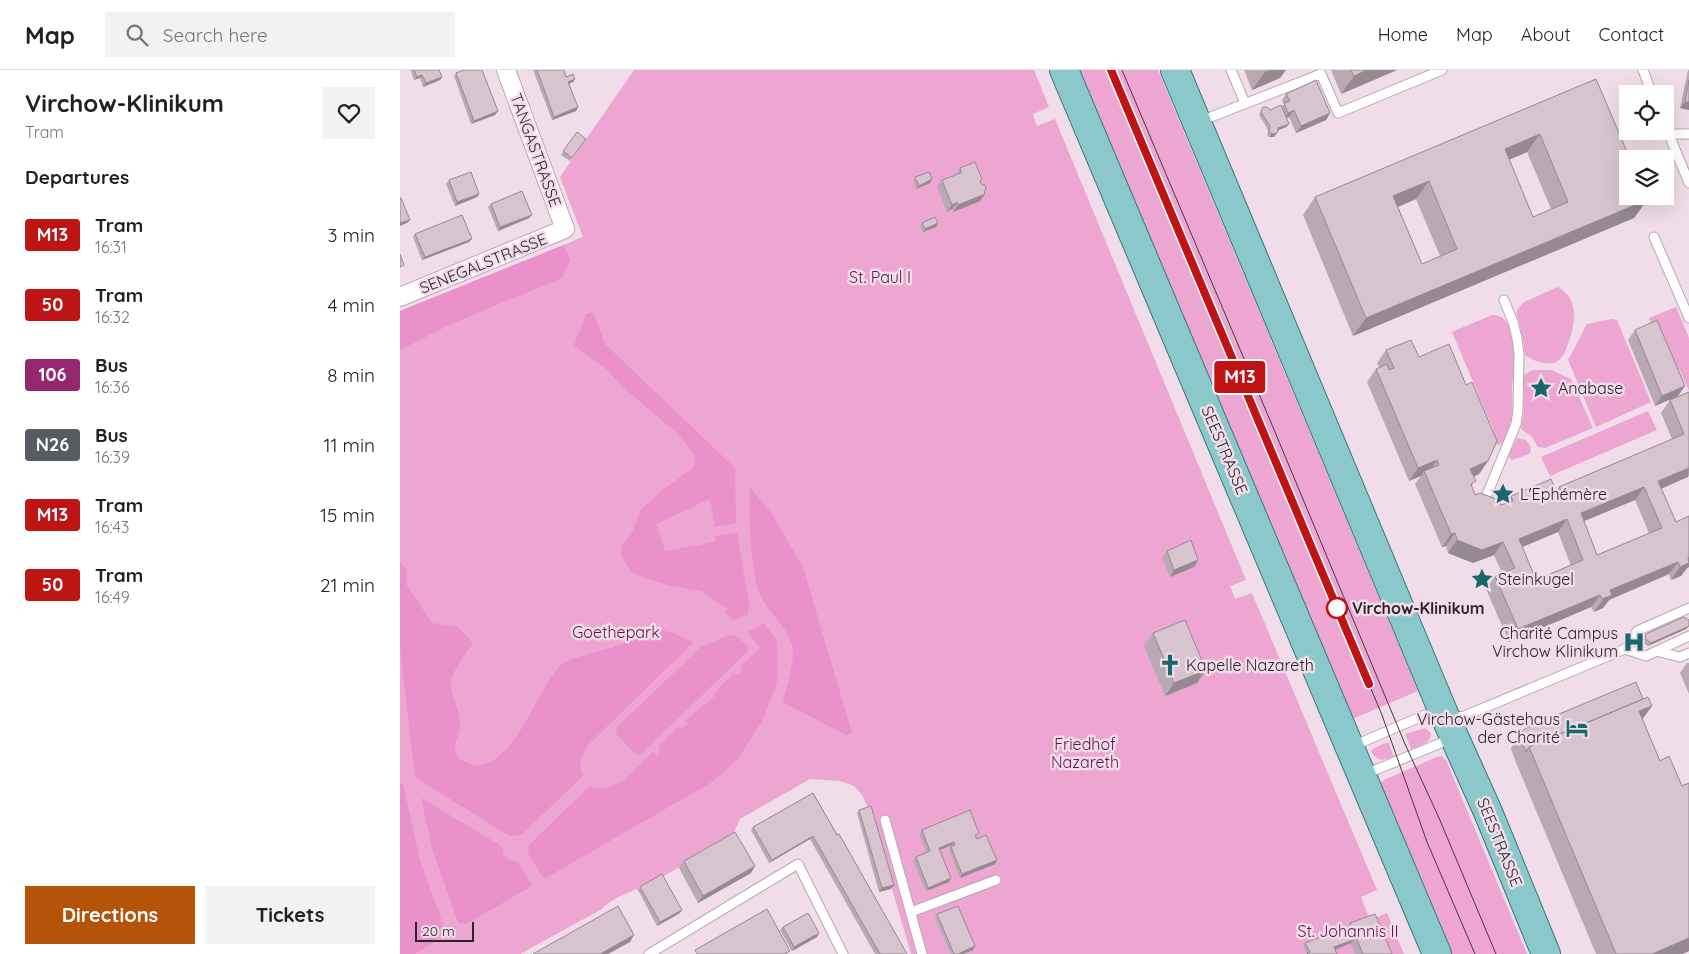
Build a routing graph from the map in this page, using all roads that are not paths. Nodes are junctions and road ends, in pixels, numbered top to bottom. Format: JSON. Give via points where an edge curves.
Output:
{"nodes":[{"id":1,"x":506,"y":70,"type":"edge"},
{"id":2,"x":1064,"y":70,"type":"edge"},
{"id":3,"x":1175,"y":70,"type":"edge"},
{"id":4,"x":1231,"y":70,"type":"edge"},
{"id":5,"x":1442,"y":70,"type":"edge"},
{"id":6,"x":1643,"y":70,"type":"edge"},
{"id":7,"x":1649,"y":85,"type":"edge"},
{"id":8,"x":1245,"y":103,"type":"junction"},
{"id":9,"x":1197,"y":122,"type":"junction"},
{"id":10,"x":1674,"y":134,"type":"edge"},
{"id":11,"x":1689,"y":134,"type":"edge"},
{"id":12,"x":1671,"y":140,"type":"edge"},
{"id":13,"x":1689,"y":183,"type":"edge"},
{"id":14,"x":565,"y":229,"type":"joint"},
{"id":15,"x":1654,"y":237,"type":"dead end"},
{"id":16,"x":400,"y":297,"type":"edge"},
{"id":17,"x":1504,"y":300,"type":"dead end"},
{"id":18,"x":1689,"y":318,"type":"edge"},
{"id":19,"x":1484,"y":502,"type":"edge"},
{"id":20,"x":1689,"y":608,"type":"edge"},
{"id":21,"x":1689,"y":636,"type":"edge"},
{"id":22,"x":1625,"y":649,"type":"junction"},
{"id":23,"x":1656,"y":651,"type":"junction"},
{"id":24,"x":1689,"y":653,"type":"edge"},
{"id":25,"x":1453,"y":721,"type":"junction"},
{"id":26,"x":1349,"y":748,"type":"junction"},
{"id":27,"x":1361,"y":776,"type":"junction"},
{"id":28,"x":885,"y":820,"type":"dead end"},
{"id":29,"x":996,"y":880,"type":"dead end"},
{"id":30,"x":910,"y":912,"type":"junction"},
{"id":31,"x":649,"y":954,"type":"edge"},
{"id":32,"x":843,"y":954,"type":"edge"},
{"id":33,"x":922,"y":954,"type":"edge"},
{"id":34,"x":1437,"y":954,"type":"edge"},
{"id":35,"x":1546,"y":954,"type":"edge"}],
"edges":[{"from":1,"to":14,"type":"street","name":"TANGASTRASSE"},
{"from":2,"to":26,"type":"main road","name":"SEESTRASSE"},
{"from":3,"to":9,"type":"main road","name":"SEESTRASSE"},
{"from":4,"to":8,"type":"lane"},
{"from":5,"to":8,"type":"lane","via":[[1338,113],[1322,74]]},
{"from":6,"to":7,"type":"lane"},
{"from":8,"to":9,"type":"lane"},
{"from":9,"to":25,"type":"main road","name":"SEESTRASSE"},
{"from":10,"to":11,"type":"lane"},
{"from":12,"to":13,"type":"lane"},
{"from":14,"to":16,"type":"street","name":"SENEGALSTRASSE"},
{"from":15,"to":18,"type":"lane"},
{"from":17,"to":19,"type":"lane","via":[[1517,338],[1518,410],[1516,424]]},
{"from":20,"to":22,"type":"lane","via":[[1637,631]]},
{"from":21,"to":23,"type":"lane"},
{"from":22,"to":23,"type":"lane","via":[[1646,656]]},
{"from":22,"to":25,"type":"lane"},
{"from":23,"to":24,"type":"lane","via":[[1680,657]]},
{"from":25,"to":26,"type":"lane","via":[[1425,715]]},
{"from":25,"to":27,"type":"lane","via":[[1440,743]]},
{"from":25,"to":35,"type":"main road","name":"SEESTRASSE"},
{"from":26,"to":27,"type":"main road","name":"SEESTRASSE"},
{"from":27,"to":34,"type":"main road","name":"SEESTRASSE"},
{"from":28,"to":30,"type":"lane"},
{"from":29,"to":30,"type":"lane"},
{"from":30,"to":33,"type":"lane"},
{"from":31,"to":32,"type":"lane","via":[[798,864]]}]}
